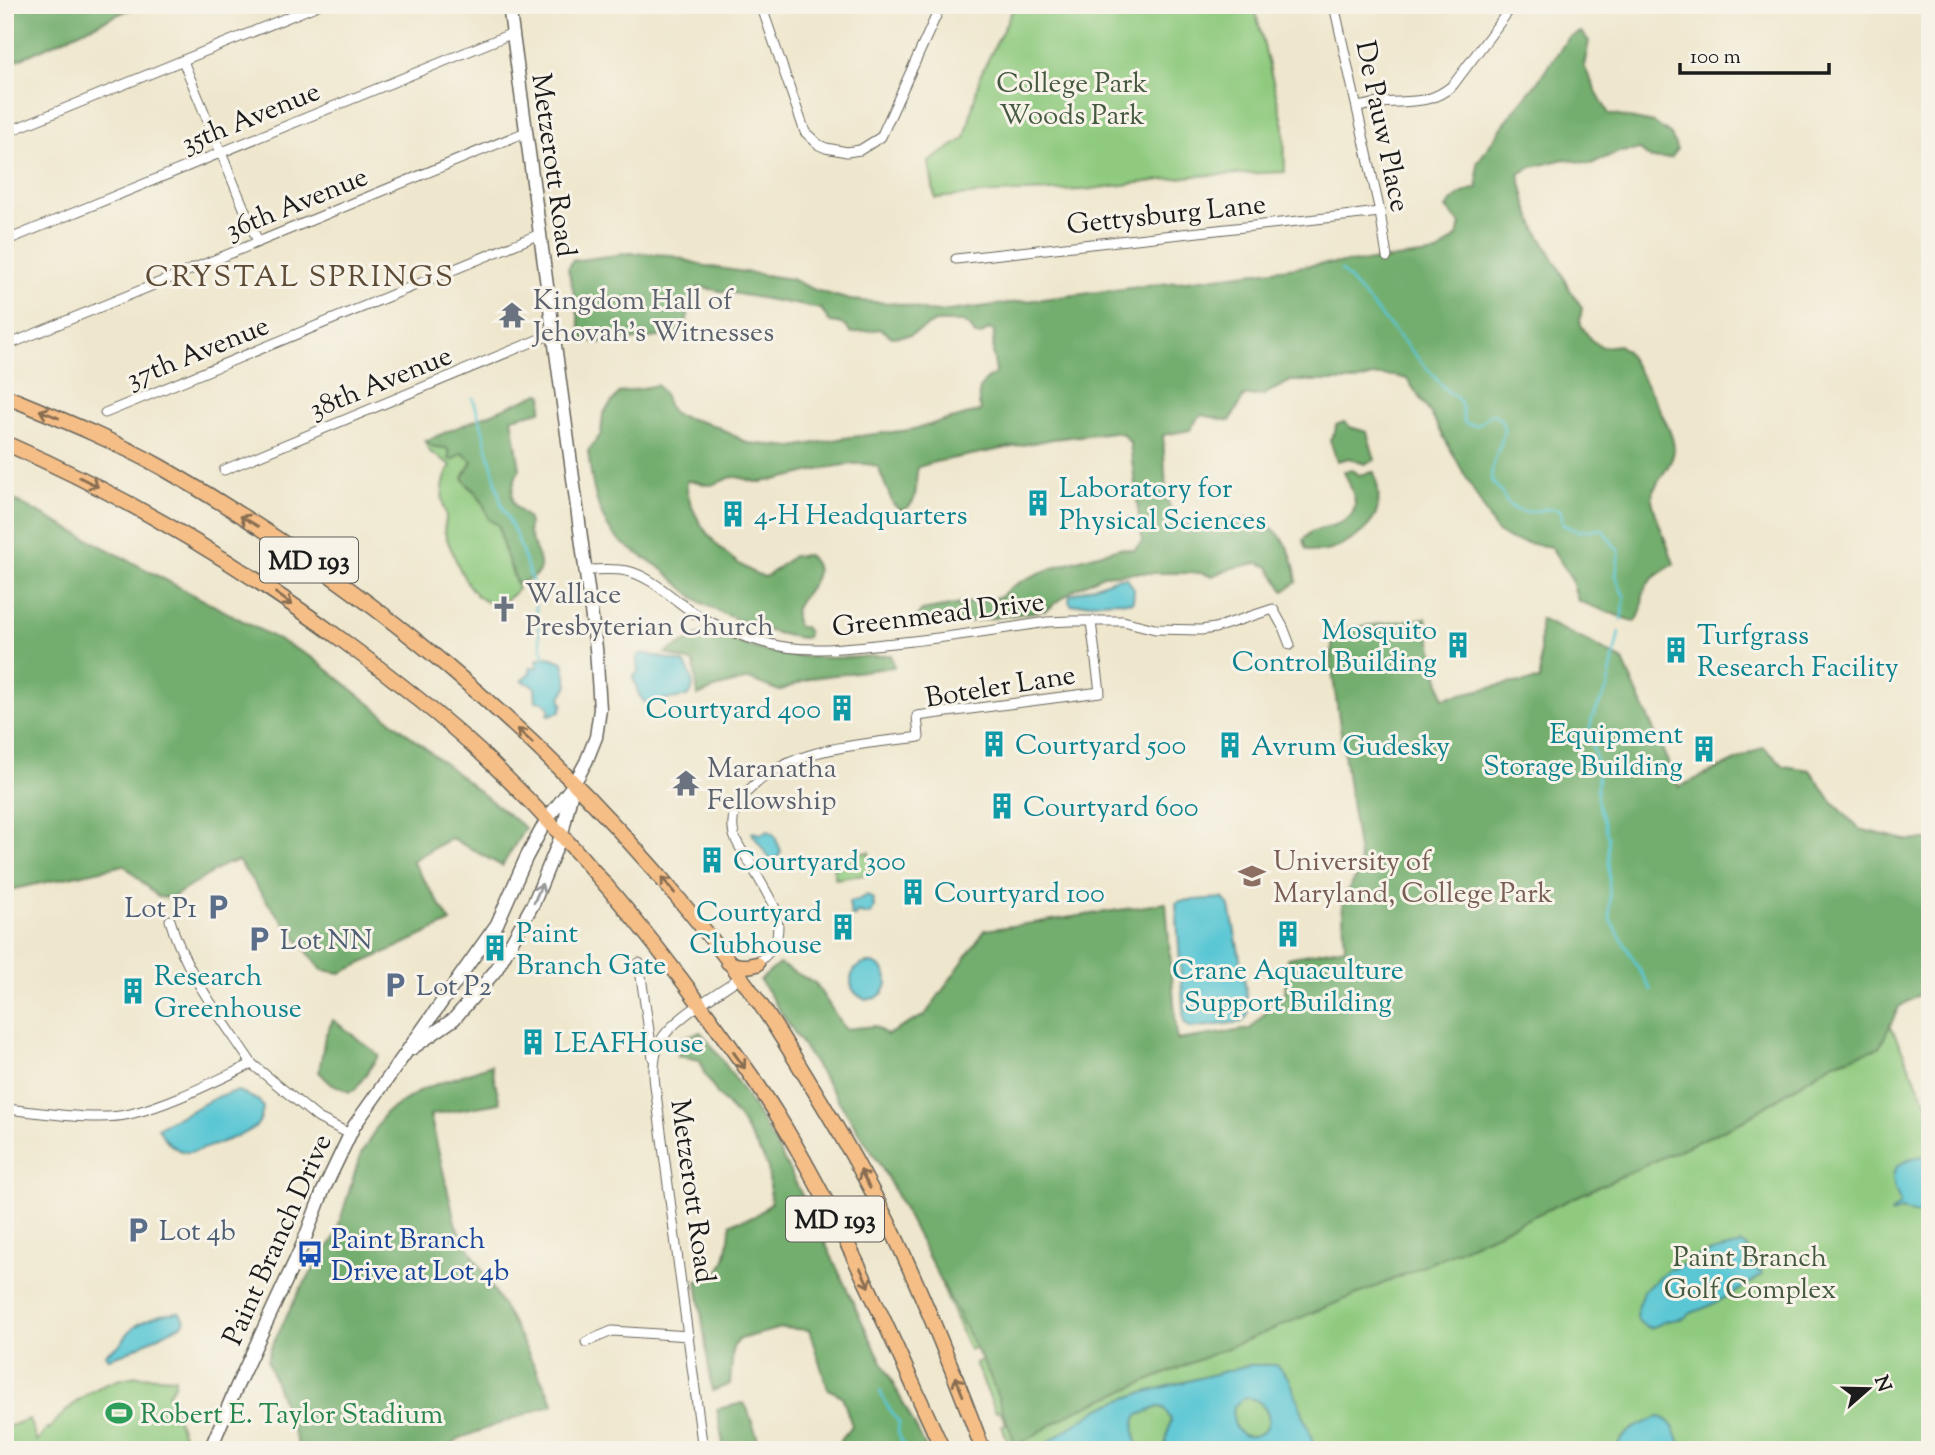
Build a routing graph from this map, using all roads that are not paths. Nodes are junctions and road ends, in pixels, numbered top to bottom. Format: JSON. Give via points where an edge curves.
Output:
{"nodes":[{"id":1,"x":318,"y":5,"type":"edge"},
{"id":2,"x":509,"y":5,"type":"edge"},
{"id":3,"x":761,"y":5,"type":"edge"},
{"id":4,"x":941,"y":5,"type":"edge"},
{"id":5,"x":1334,"y":5,"type":"edge"},
{"id":6,"x":1513,"y":5,"type":"edge"},
{"id":7,"x":513,"y":33,"type":"junction"},
{"id":8,"x":183,"y":61,"type":"junction"},
{"id":9,"x":1357,"y":107,"type":"junction"},
{"id":10,"x":526,"y":132,"type":"junction"},
{"id":11,"x":5,"y":133,"type":"edge"},
{"id":12,"x":221,"y":153,"type":"junction"},
{"id":13,"x":1380,"y":212,"type":"junction"},
{"id":14,"x":540,"y":234,"type":"junction"},
{"id":15,"x":5,"y":241,"type":"edge"},
{"id":16,"x":258,"y":242,"type":"junction"},
{"id":17,"x":1387,"y":257,"type":"dead end"},
{"id":18,"x":956,"y":259,"type":"dead end"},
{"id":19,"x":554,"y":333,"type":"junction"},
{"id":20,"x":5,"y":346,"type":"edge"},
{"id":21,"x":5,"y":396,"type":"edge"},
{"id":22,"x":105,"y":413,"type":"dead end"},
{"id":23,"x":5,"y":443,"type":"edge"},
{"id":24,"x":223,"y":470,"type":"dead end"},
{"id":25,"x":584,"y":570,"type":"junction"},
{"id":26,"x":1091,"y":622,"type":"junction"},
{"id":27,"x":1290,"y":645,"type":"dead end"},
{"id":28,"x":573,"y":784,"type":"junction"},
{"id":29,"x":547,"y":820,"type":"junction"},
{"id":30,"x":562,"y":834,"type":"junction"},
{"id":31,"x":170,"y":920,"type":"dead end"},
{"id":32,"x":728,"y":962,"type":"junction"},
{"id":33,"x":639,"y":963,"type":"dead end"},
{"id":34,"x":757,"y":964,"type":"junction"},
{"id":35,"x":740,"y":977,"type":"junction"},
{"id":36,"x":700,"y":1004,"type":"junction"},
{"id":37,"x":402,"y":1056,"type":"junction"},
{"id":38,"x":654,"y":1061,"type":"junction"},
{"id":39,"x":252,"y":1065,"type":"junction"},
{"id":40,"x":5,"y":1109,"type":"edge"},
{"id":41,"x":350,"y":1134,"type":"junction"},
{"id":42,"x":689,"y":1336,"type":"junction"},
{"id":43,"x":586,"y":1342,"type":"dead end"},
{"id":44,"x":210,"y":1450,"type":"edge"},
{"id":45,"x":703,"y":1450,"type":"edge"},
{"id":46,"x":943,"y":1450,"type":"edge"},
{"id":47,"x":983,"y":1450,"type":"edge"}],
"edges":[{"from":1,"to":8,"type":"street"},
{"from":2,"to":7,"type":"street","name":"Metzerott Road"},
{"from":3,"to":4,"type":"street","via":[[806,132],[819,145],[847,152],[860,150],[881,136]]},
{"from":5,"to":9,"type":"street","name":"De Pauw Place"},
{"from":6,"to":9,"type":"street","via":[[1443,93],[1421,101]]},
{"from":7,"to":10,"type":"street","name":"Metzerott Road"},
{"from":7,"to":12,"type":"street","name":"35th Avenue"},
{"from":8,"to":11,"type":"street"},
{"from":8,"to":12,"type":"street"},
{"from":9,"to":13,"type":"street","name":"De Pauw Place"},
{"from":10,"to":14,"type":"street","name":"Metzerott Road"},
{"from":10,"to":16,"type":"street","name":"36th Avenue"},
{"from":12,"to":15,"type":"street","name":"35th Avenue"},
{"from":12,"to":16,"type":"street"},
{"from":13,"to":17,"type":"street","name":"De Pauw Place"},
{"from":13,"to":18,"type":"street","name":"Gettysburg Lane"},
{"from":14,"to":19,"type":"street","name":"Metzerott Road"},
{"from":14,"to":22,"type":"street","name":"37th Avenue"},
{"from":16,"to":20,"type":"street","name":"36th Avenue"},
{"from":19,"to":24,"type":"street","name":"38th Avenue"},
{"from":19,"to":25,"type":"street","name":"Metzerott Road"},
{"from":28,"to":21,"type":"main road","number":"MD 193","one_way":true,"via":[[444,664],[280,540],[159,466]]},
{"from":23,"to":29,"type":"main road","number":"MD 193","one_way":true,"via":[[138,507],[282,597],[424,703]]},
{"from":25,"to":26,"type":"street","name":"Greenmead Drive","via":[[629,571],[695,614],[732,631],[801,649],[868,647],[1047,622]]},
{"from":25,"to":28,"type":"street","name":"Metzerott Road","via":[[600,709],[593,747]]},
{"from":26,"to":27,"type":"street","name":"Greenmead Drive","via":[[1201,630],[1273,609]]},
{"from":26,"to":34,"type":"street","name":"Boteler Lane","via":[[1100,692],[917,716],[919,737],[810,755],[772,772],[740,798],[734,811],[734,835],[779,923],[771,951]]},
{"from":28,"to":29,"type":"street","name":"Paint Branch Drive"},
{"from":28,"to":30,"type":"street","name":"Paint Branch Drive"},
{"from":32,"to":28,"type":"main road","number":"MD 193","one_way":true,"via":[[655,869]]},
{"from":29,"to":30,"type":"main road","number":"MD 193"},
{"from":29,"to":37,"type":"street","name":"Paint Branch Drive","via":[[497,924]]},
{"from":30,"to":36,"type":"main road","number":"MD 193"},
{"from":37,"to":30,"type":"street","name":"Paint Branch Drive","one_way":true,"via":[[454,1019],[496,970],[534,902]]},
{"from":31,"to":39,"type":"street","via":[[190,966]]},
{"from":32,"to":34,"type":"main road","via":[[738,967]]},
{"from":32,"to":35,"type":"main road","number":"MD 193"},
{"from":33,"to":38,"type":"street"},
{"from":34,"to":35,"type":"street","name":"Boteler Lane"},
{"from":35,"to":36,"type":"street","name":"Metzerott Road"},
{"from":47,"to":35,"type":"main road","number":"MD 193","one_way":true,"via":[[920,1292],[878,1203],[780,1033]]},
{"from":36,"to":38,"type":"street","name":"Metzerott Road","via":[[664,1036]]},
{"from":36,"to":46,"type":"main road","number":"MD 193","one_way":true,"via":[[775,1111],[817,1184]]},
{"from":37,"to":41,"type":"street","name":"Paint Branch Drive"},
{"from":38,"to":42,"type":"street","name":"Metzerott Road"},
{"from":39,"to":40,"type":"street","via":[[129,1114]]},
{"from":39,"to":41,"type":"street","via":[[318,1118]]},
{"from":41,"to":44,"type":"street","name":"Paint Branch Drive"},
{"from":42,"to":43,"type":"street","via":[[612,1331]]},
{"from":42,"to":45,"type":"street","name":"Metzerott Road"}]}
